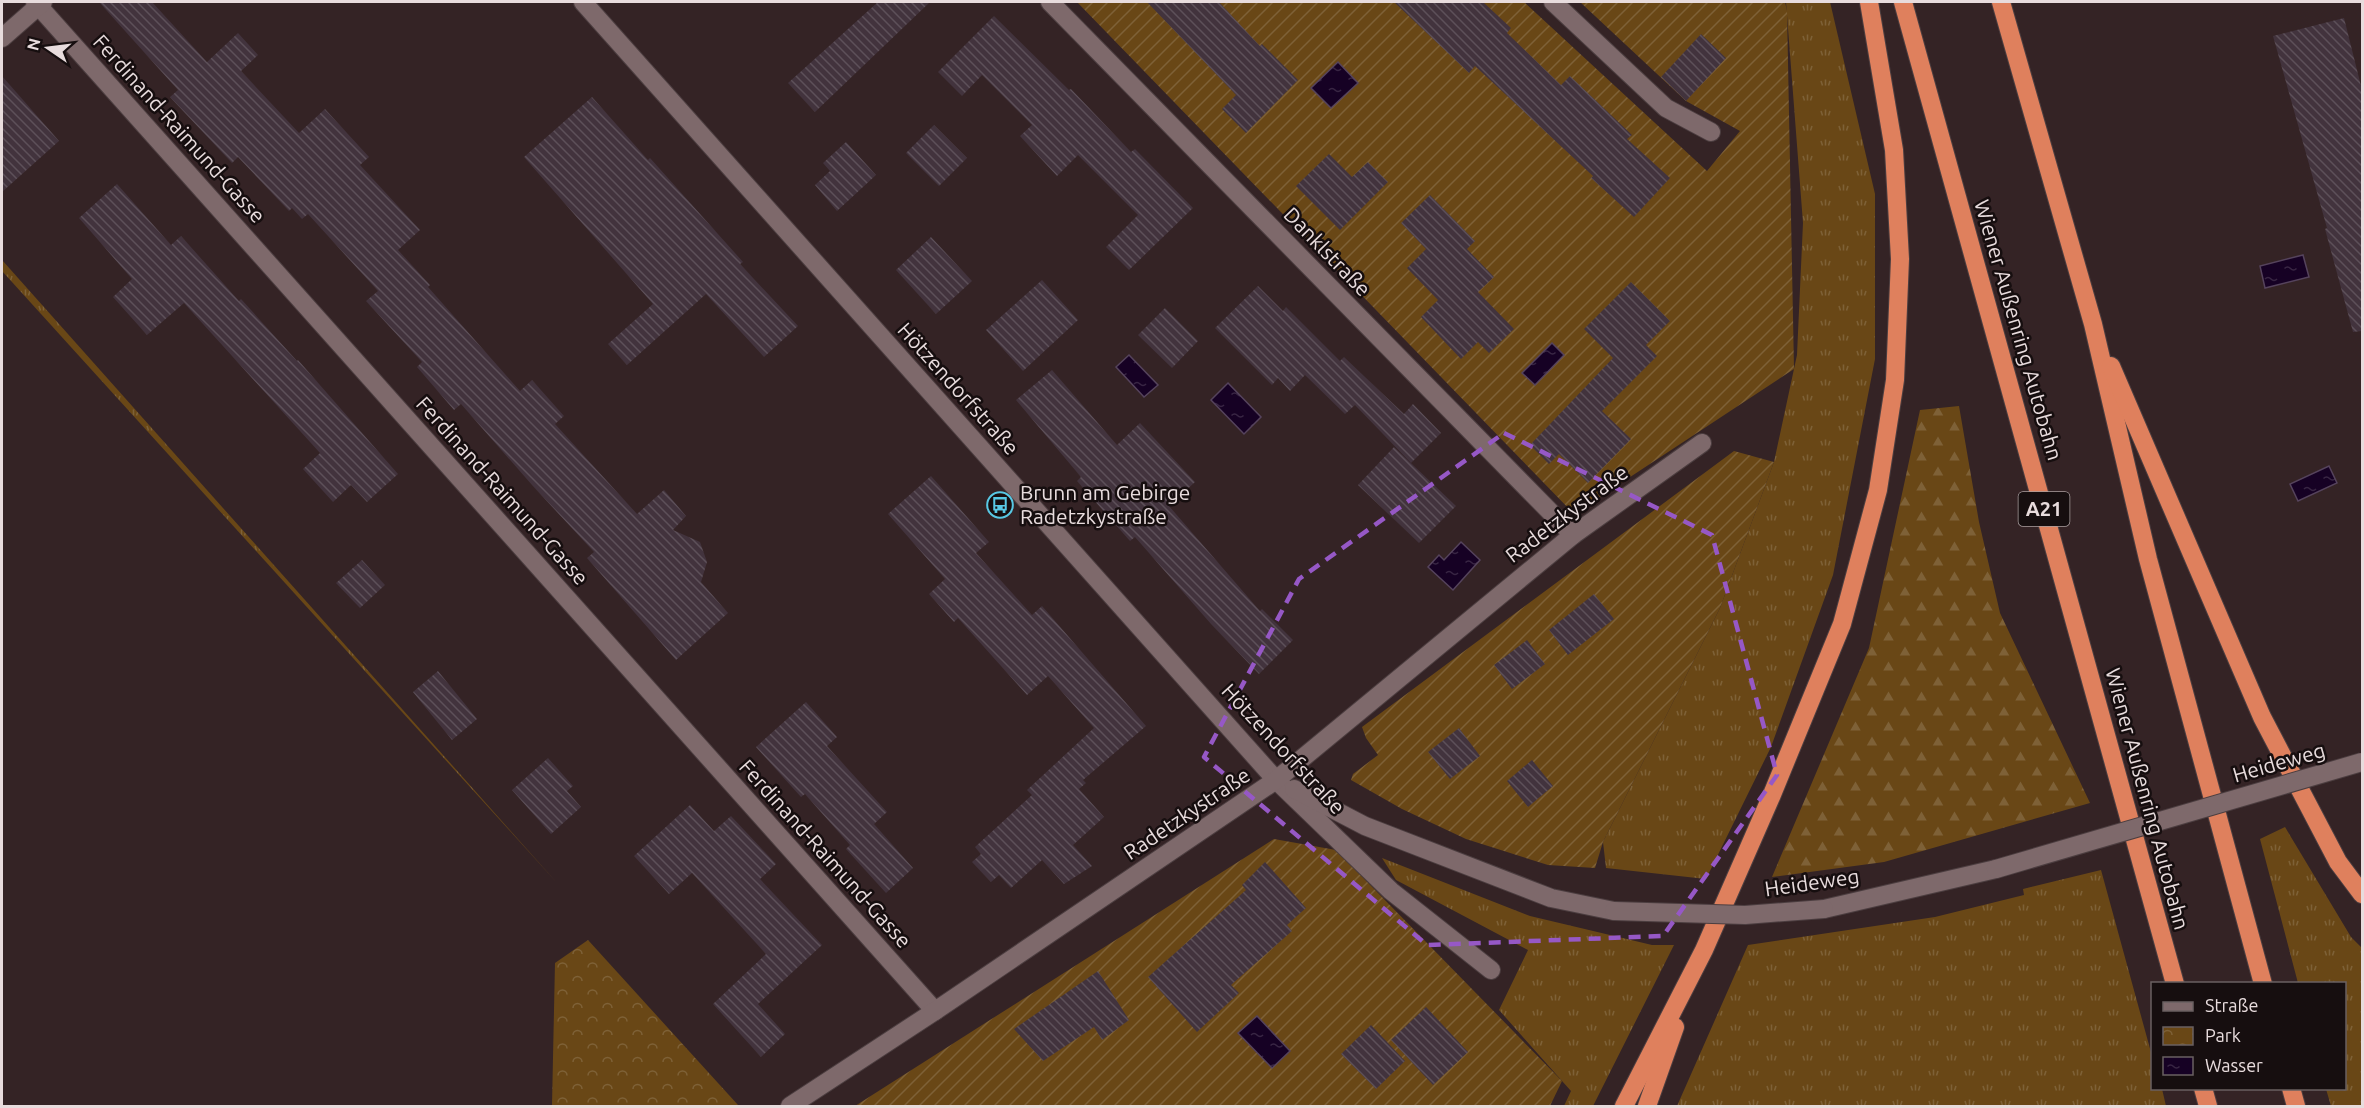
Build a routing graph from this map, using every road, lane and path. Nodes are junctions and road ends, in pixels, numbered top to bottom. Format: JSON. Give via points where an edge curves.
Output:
{"nodes":[{"id":1,"x":583,"y":2,"type":"edge"},
{"id":2,"x":1050,"y":2,"type":"edge"},
{"id":3,"x":1552,"y":2,"type":"edge"},
{"id":4,"x":1869,"y":2,"type":"edge"},
{"id":5,"x":1903,"y":2,"type":"edge"},
{"id":6,"x":2001,"y":2,"type":"edge"},
{"id":7,"x":39,"y":3,"type":"edge"},
{"id":8,"x":2,"y":38,"type":"edge"},
{"id":9,"x":1711,"y":132,"type":"dead end"},
{"id":10,"x":2093,"y":324,"type":"junction"},
{"id":11,"x":1702,"y":443,"type":"dead end"},
{"id":12,"x":1572,"y":535,"type":"junction"},
{"id":13,"x":2362,"y":762,"type":"edge"},
{"id":14,"x":1276,"y":780,"type":"junction"},
{"id":15,"x":2362,"y":894,"type":"edge"},
{"id":16,"x":1704,"y":950,"type":"junction"},
{"id":17,"x":1491,"y":970,"type":"dead end"},
{"id":18,"x":2174,"y":982,"type":"edge"},
{"id":19,"x":2262,"y":982,"type":"edge"},
{"id":20,"x":935,"y":1011,"type":"junction"},
{"id":21,"x":2203,"y":1090,"type":"edge"},
{"id":22,"x":2291,"y":1090,"type":"edge"},
{"id":23,"x":790,"y":1107,"type":"edge"},
{"id":24,"x":1624,"y":1107,"type":"edge"},
{"id":25,"x":1647,"y":1107,"type":"edge"},
{"id":26,"x":2208,"y":1107,"type":"edge"},
{"id":27,"x":2296,"y":1107,"type":"edge"}],
"edges":[{"from":1,"to":14,"type":"street","name":"Hötzendorfstraße"},
{"from":2,"to":12,"type":"street","name":"Danklstraße"},
{"from":3,"to":9,"type":"street","via":[[1666,108]]},
{"from":4,"to":16,"type":"highway","via":[[1894,150],[1900,259],[1895,380],[1878,490],[1842,624]]},
{"from":5,"to":18,"type":"highway","name":"Wiener Außenring Autobahn","number":"A21"},
{"from":6,"to":10,"type":"highway"},
{"from":7,"to":8,"type":"street"},
{"from":7,"to":20,"type":"street","name":"Ferdinand-Raimund-Gasse"},
{"from":10,"to":15,"type":"highway","via":[[2262,717],[2338,862]]},
{"from":10,"to":19,"type":"highway","via":[[2148,559]]},
{"from":11,"to":12,"type":"street","name":"Radetzkystraße"},
{"from":12,"to":14,"type":"street","name":"Radetzkystraße"},
{"from":13,"to":14,"type":"street","name":"Heideweg","bridge":true,"via":[[1996,869],[1824,909],[1744,915],[1614,911],[1540,893],[1365,826]]},
{"from":14,"to":17,"type":"street","name":"Hötzendorfstraße","via":[[1391,891]]},
{"from":14,"to":20,"type":"street","name":"Radetzkystraße"},
{"from":16,"to":24,"type":"highway"},
{"from":16,"to":25,"type":"highway"},
{"from":20,"to":23,"type":"street","name":"Radetzkystraße"},
{"from":21,"to":26,"type":"highway"},
{"from":22,"to":27,"type":"highway"}]}
